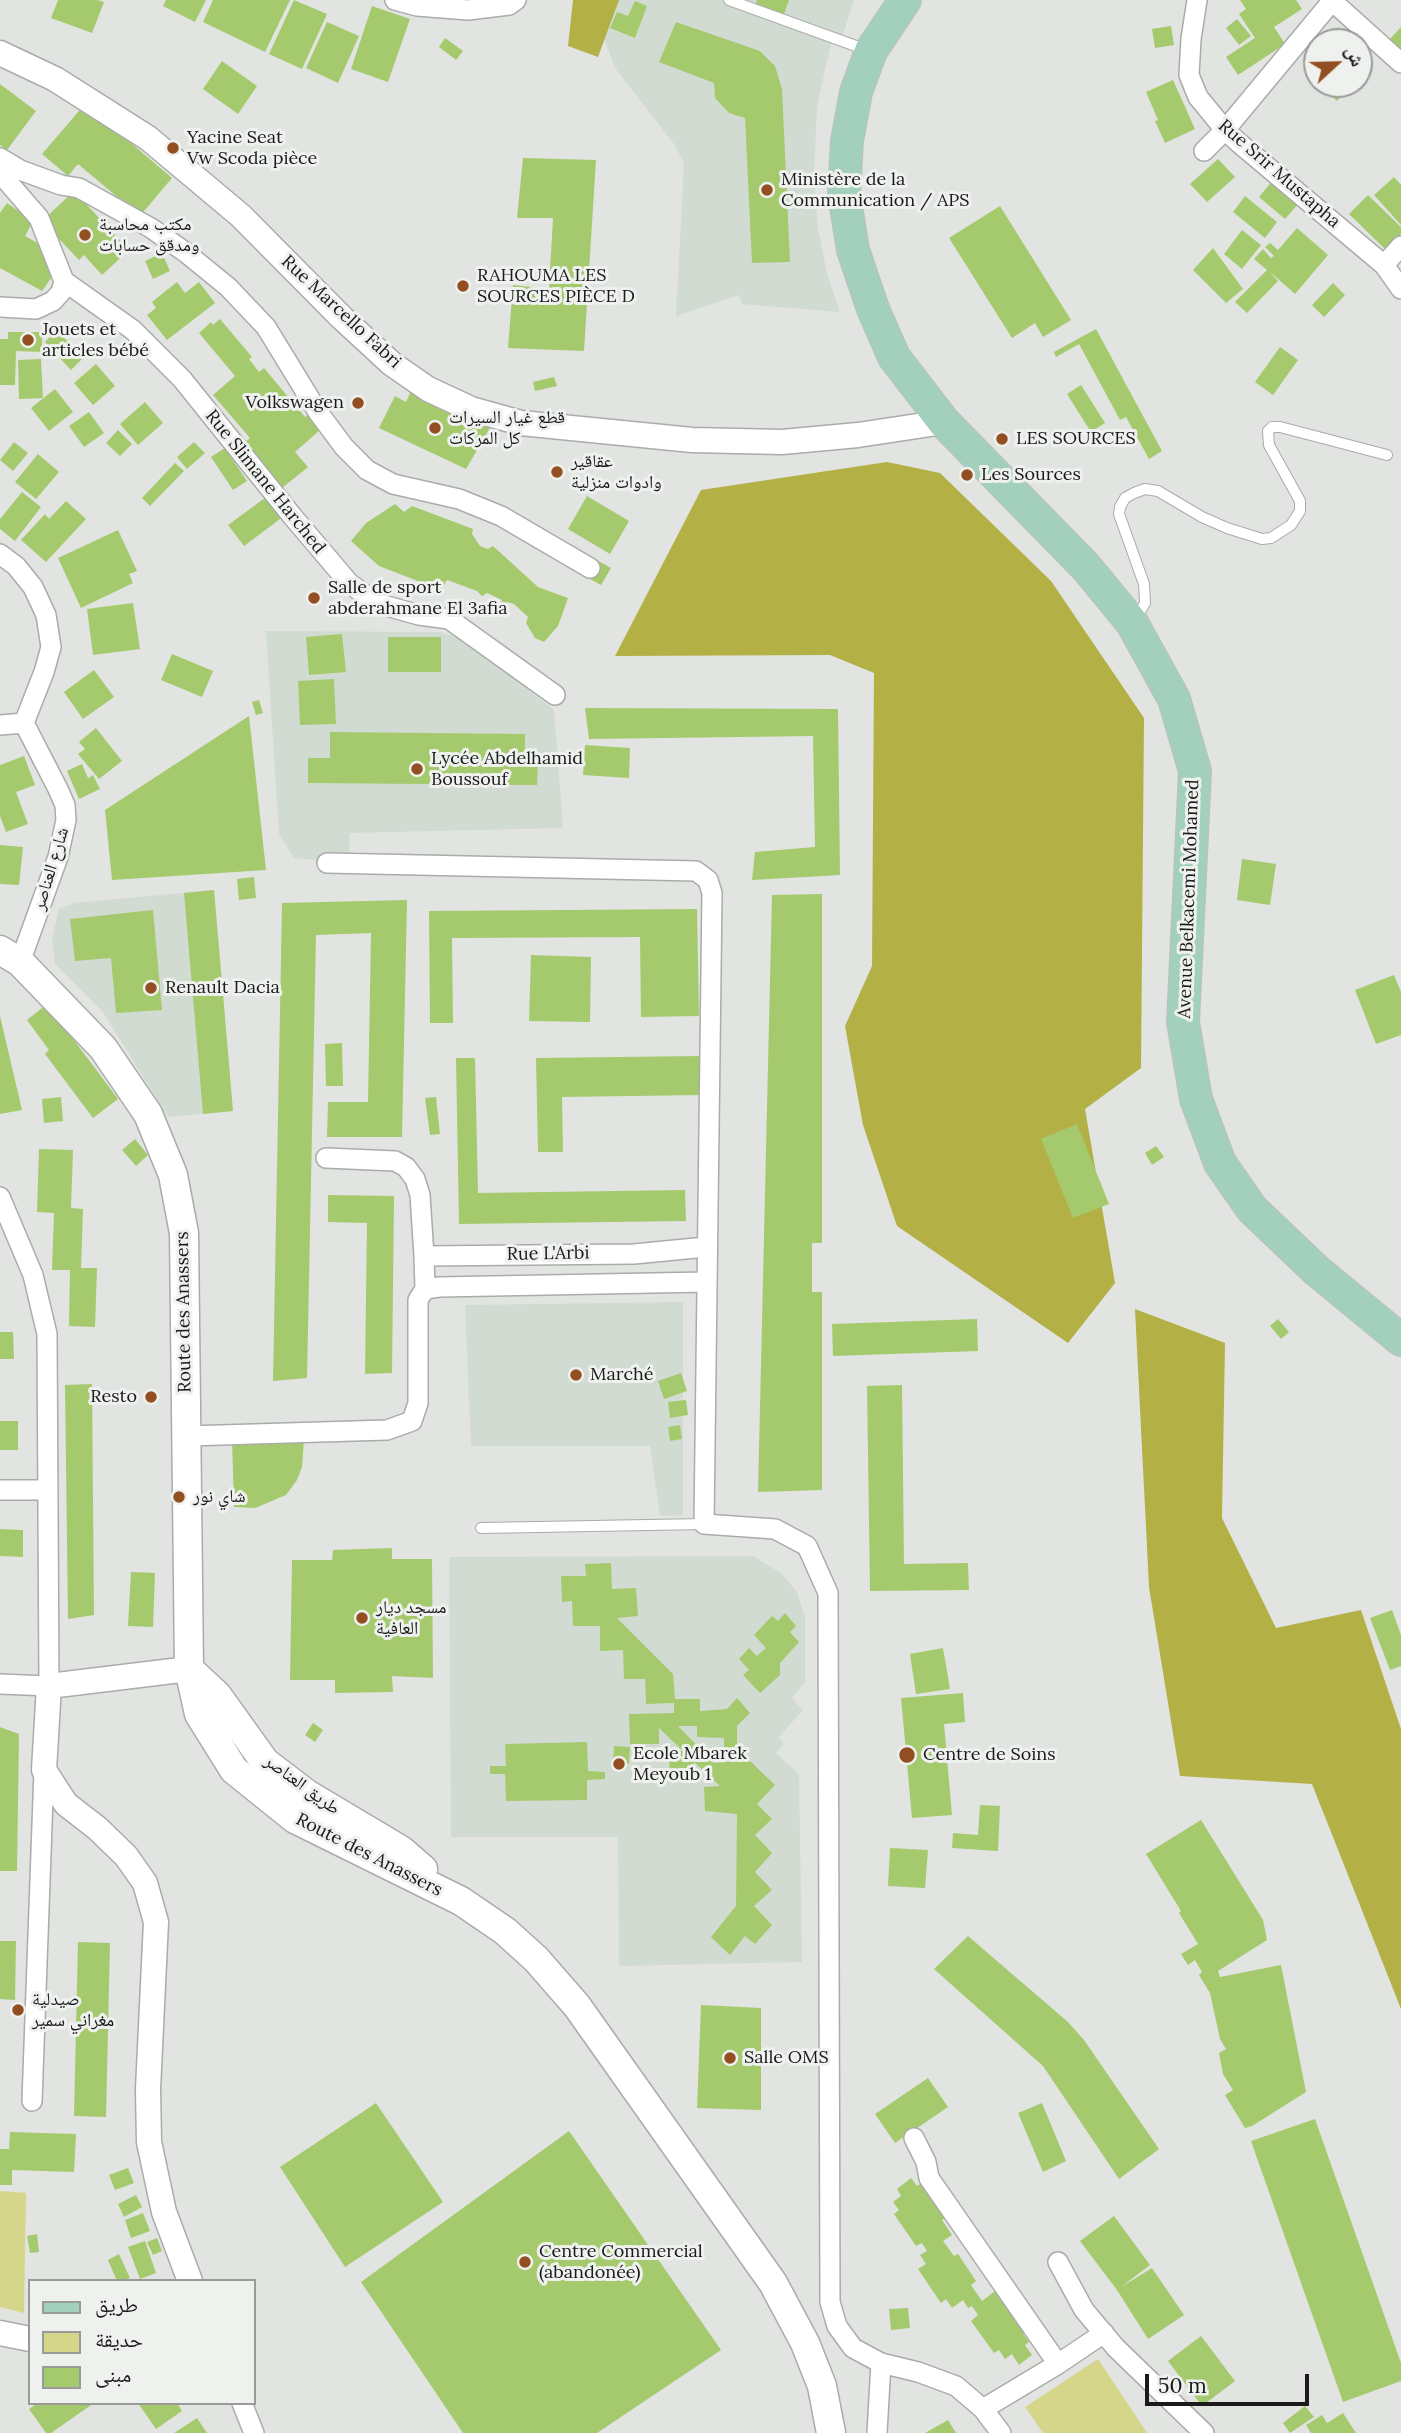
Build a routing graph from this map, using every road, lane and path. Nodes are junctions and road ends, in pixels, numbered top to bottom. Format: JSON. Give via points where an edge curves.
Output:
{"nodes":[{"id":1,"x":395,"y":0,"type":"edge"},
{"id":2,"x":516,"y":0,"type":"edge"},
{"id":3,"x":729,"y":0,"type":"edge"},
{"id":4,"x":905,"y":0,"type":"edge"},
{"id":5,"x":1197,"y":0,"type":"edge"},
{"id":6,"x":1332,"y":0,"type":"edge"},
{"id":7,"x":871,"y":51,"type":"junction"},
{"id":8,"x":0,"y":53,"type":"edge"},
{"id":9,"x":1401,"y":63,"type":"edge"},
{"id":10,"x":1225,"y":130,"type":"junction"},
{"id":11,"x":1204,"y":151,"type":"dead end"},
{"id":12,"x":0,"y":158,"type":"edge"},
{"id":13,"x":0,"y":173,"type":"edge"},
{"id":14,"x":1401,"y":246,"type":"edge"},
{"id":15,"x":1384,"y":265,"type":"junction"},
{"id":16,"x":64,"y":281,"type":"junction"},
{"id":17,"x":1401,"y":289,"type":"edge"},
{"id":18,"x":4,"y":305,"type":"edge"},
{"id":19,"x":944,"y":422,"type":"junction"},
{"id":20,"x":1387,"y":455,"type":"dead end"},
{"id":21,"x":0,"y":554,"type":"edge"},
{"id":22,"x":590,"y":568,"type":"dead end"},
{"id":23,"x":1132,"y":623,"type":"junction"},
{"id":24,"x":555,"y":695,"type":"dead end"},
{"id":25,"x":24,"y":723,"type":"junction"},
{"id":26,"x":0,"y":725,"type":"edge"},
{"id":27,"x":327,"y":863,"type":"dead end"},
{"id":28,"x":10,"y":956,"type":"edge"},
{"id":29,"x":326,"y":1158,"type":"dead end"},
{"id":30,"x":0,"y":1196,"type":"edge"},
{"id":31,"x":706,"y":1247,"type":"junction"},
{"id":32,"x":424,"y":1256,"type":"junction"},
{"id":33,"x":706,"y":1282,"type":"junction"},
{"id":34,"x":425,"y":1290,"type":"junction"},
{"id":35,"x":1396,"y":1330,"type":"edge"},
{"id":36,"x":187,"y":1436,"type":"junction"},
{"id":37,"x":0,"y":1490,"type":"edge"},
{"id":38,"x":46,"y":1490,"type":"junction"},
{"id":39,"x":704,"y":1524,"type":"junction"},
{"id":40,"x":481,"y":1528,"type":"dead end"},
{"id":41,"x":189,"y":1669,"type":"junction"},
{"id":42,"x":0,"y":1684,"type":"edge"},
{"id":43,"x":49,"y":1686,"type":"junction"},
{"id":44,"x":44,"y":1770,"type":"junction"},
{"id":45,"x":461,"y":1901,"type":"junction"},
{"id":46,"x":32,"y":2101,"type":"dead end"},
{"id":47,"x":914,"y":2138,"type":"dead end"},
{"id":48,"x":1058,"y":2262,"type":"dead end"},
{"id":49,"x":189,"y":2279,"type":"edge"},
{"id":50,"x":0,"y":2333,"type":"edge"},
{"id":51,"x":1104,"y":2333,"type":"junction"},
{"id":52,"x":28,"y":2339,"type":"edge"},
{"id":53,"x":881,"y":2363,"type":"junction"},
{"id":54,"x":1058,"y":2364,"type":"junction"},
{"id":55,"x":243,"y":2405,"type":"edge"},
{"id":56,"x":982,"y":2409,"type":"junction"},
{"id":57,"x":254,"y":2433,"type":"edge"},
{"id":58,"x":831,"y":2433,"type":"edge"},
{"id":59,"x":877,"y":2433,"type":"edge"},
{"id":60,"x":1000,"y":2433,"type":"edge"},
{"id":61,"x":1204,"y":2433,"type":"edge"}],
"edges":[{"from":1,"to":2,"type":"street","via":[[468,10]]},
{"from":3,"to":7,"type":"lane"},
{"from":4,"to":7,"type":"main road","name":"Avenue Belkacemi Mohamed"},
{"from":5,"to":10,"type":"street","name":"Rue Srir Mustapha","via":[[1189,75],[1198,97]]},
{"from":6,"to":9,"type":"street"},
{"from":6,"to":10,"type":"street"},
{"from":7,"to":19,"type":"main road","name":"Avenue Belkacemi Mohamed","via":[[856,92],[847,141],[844,194],[853,250],[894,356]]},
{"from":8,"to":19,"type":"street","name":"Rue Marcello Fabri","via":[[55,79],[148,138],[241,216],[392,364],[428,389],[471,409],[521,423],[692,440],[782,442]]},
{"from":10,"to":11,"type":"street"},
{"from":10,"to":15,"type":"street","name":"Rue Srir Mustapha"},
{"from":12,"to":22,"type":"street","via":[[31,174],[79,188],[151,228],[228,286],[266,327],[318,412],[367,470],[393,484],[459,499],[501,516]]},
{"from":13,"to":16,"type":"street","via":[[39,218]]},
{"from":14,"to":15,"type":"street"},
{"from":15,"to":17,"type":"street","name":"Rue Srir Mustapha"},
{"from":16,"to":18,"type":"street","via":[[53,301],[36,309]]},
{"from":16,"to":24,"type":"street","name":"Rue Slimane Harched","via":[[133,330],[183,379],[349,583],[376,603],[449,619]]},
{"from":19,"to":23,"type":"main road","name":"Avenue Belkacemi Mohamed","via":[[1086,567]]},
{"from":20,"to":23,"type":"lane","via":[[1272,427],[1269,445],[1300,501],[1300,511],[1291,525],[1271,538],[1227,528],[1158,491],[1145,489],[1125,498],[1119,514],[1144,584],[1145,603]]},
{"from":21,"to":25,"type":"street","via":[[33,587],[46,615],[51,647]]},
{"from":23,"to":35,"type":"main road","name":"Avenue Belkacemi Mohamed","via":[[1174,699],[1195,771],[1183,1023],[1196,1099],[1220,1163],[1252,1209],[1316,1270]]},
{"from":25,"to":26,"type":"street"},
{"from":25,"to":28,"type":"street","name":"شارع العناصر","via":[[65,805],[66,820],[58,857]]},
{"from":27,"to":31,"type":"street","via":[[696,872],[708,880],[712,893]]},
{"from":28,"to":36,"type":"main road","name":"Route des Anassers","via":[[103,1048],[148,1114],[173,1175],[184,1233]]},
{"from":29,"to":32,"type":"street","via":[[395,1161],[406,1167],[421,1195]]},
{"from":30,"to":38,"type":"street","via":[[33,1275],[47,1334]]},
{"from":31,"to":32,"type":"street","name":"Rue L'Arbi","via":[[634,1254]]},
{"from":31,"to":33,"type":"street"},
{"from":32,"to":34,"type":"street"},
{"from":33,"to":34,"type":"street"},
{"from":33,"to":39,"type":"street"},
{"from":34,"to":36,"type":"street","via":[[418,1300],[418,1403],[412,1421],[387,1430]]},
{"from":36,"to":41,"type":"main road","name":"Route des Anassers"},
{"from":37,"to":38,"type":"street"},
{"from":38,"to":43,"type":"street"},
{"from":39,"to":40,"type":"lane"},
{"from":39,"to":53,"type":"street","via":[[775,1529],[807,1546],[828,1592],[830,2302],[837,2326],[853,2348]]},
{"from":41,"to":43,"type":"street"},
{"from":41,"to":45,"type":"main road","name":"طريق العناصر","via":[[217,1695],[265,1762],[307,1794],[401,1850]]},
{"from":41,"to":45,"type":"main road","name":"Route des Anassers","via":[[199,1714],[234,1770],[295,1819]]},
{"from":42,"to":43,"type":"street"},
{"from":43,"to":44,"type":"street"},
{"from":44,"to":46,"type":"street"},
{"from":44,"to":49,"type":"street","via":[[66,1804],[125,1856],[145,1884],[156,1922],[149,2143],[164,2213]]},
{"from":45,"to":58,"type":"main road","name":"Route des Anassers","via":[[536,1959],[577,2006],[735,2228],[773,2283],[805,2343],[822,2386]]},
{"from":47,"to":54,"type":"street","via":[[929,2178]]},
{"from":48,"to":51,"type":"street","via":[[1084,2310]]},
{"from":50,"to":52,"type":"street"},
{"from":51,"to":54,"type":"street"},
{"from":51,"to":61,"type":"street"},
{"from":53,"to":56,"type":"street","via":[[956,2386]]},
{"from":53,"to":59,"type":"street"},
{"from":54,"to":56,"type":"street"},
{"from":55,"to":57,"type":"street"},
{"from":56,"to":60,"type":"street"}]}
